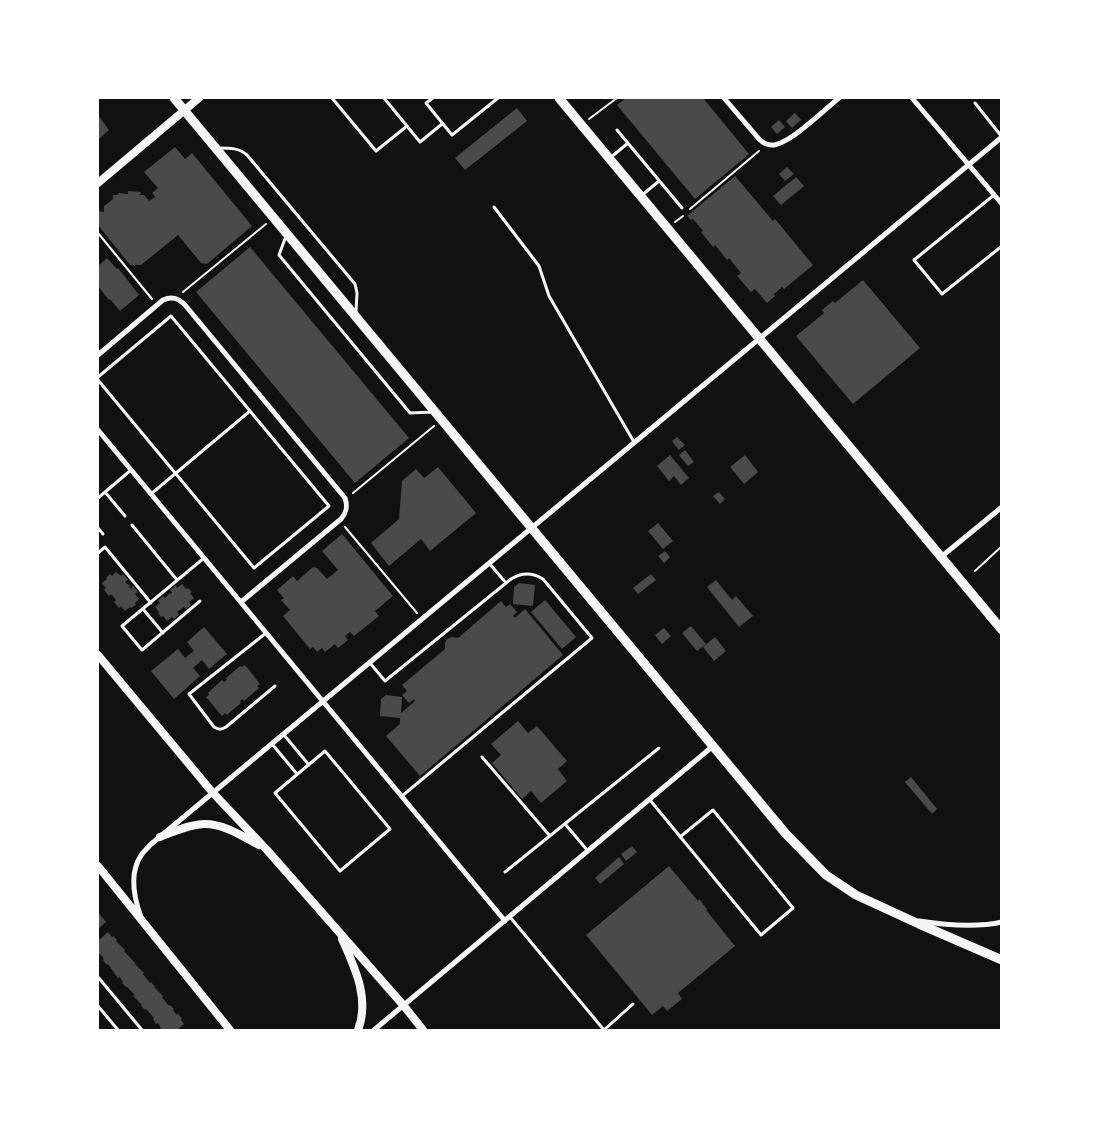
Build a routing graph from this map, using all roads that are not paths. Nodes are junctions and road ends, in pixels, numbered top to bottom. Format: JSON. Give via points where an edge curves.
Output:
{"nodes":[{"id":1,"x":174,"y":98,"type":"edge"},
{"id":2,"x":199,"y":98,"type":"edge"},
{"id":3,"x":332,"y":98,"type":"edge"},
{"id":4,"x":384,"y":98,"type":"edge"},
{"id":5,"x":433,"y":98,"type":"edge"},
{"id":6,"x":498,"y":98,"type":"edge"},
{"id":7,"x":559,"y":98,"type":"edge"},
{"id":8,"x":724,"y":98,"type":"edge"},
{"id":9,"x":838,"y":98,"type":"edge"},
{"id":10,"x":912,"y":98,"type":"edge"},
{"id":11,"x":975,"y":103,"type":"dead end"},
{"id":12,"x":184,"y":110,"type":"junction"},
{"id":13,"x":442,"y":124,"type":"junction"},
{"id":14,"x":407,"y":126,"type":"junction"},
{"id":15,"x":617,"y":130,"type":"dead end"},
{"id":16,"x":1002,"y":137,"type":"edge"},
{"id":17,"x":628,"y":143,"type":"junction"},
{"id":18,"x":216,"y":148,"type":"junction"},
{"id":19,"x":609,"y":158,"type":"junction"},
{"id":20,"x":968,"y":165,"type":"junction"},
{"id":21,"x":659,"y":181,"type":"junction"},
{"id":22,"x":98,"y":182,"type":"edge"},
{"id":23,"x":994,"y":195,"type":"junction"},
{"id":24,"x":641,"y":196,"type":"junction"},
{"id":25,"x":1002,"y":204,"type":"edge"},
{"id":26,"x":494,"y":207,"type":"dead end"},
{"id":27,"x":682,"y":208,"type":"dead end"},
{"id":28,"x":287,"y":233,"type":"junction"},
{"id":29,"x":1002,"y":246,"type":"edge"},
{"id":30,"x":355,"y":316,"type":"junction"},
{"id":31,"x":759,"y":339,"type":"junction"},
{"id":32,"x":98,"y":355,"type":"edge"},
{"id":33,"x":98,"y":378,"type":"edge"},
{"id":34,"x":250,"y":411,"type":"junction"},
{"id":35,"x":435,"y":412,"type":"junction"},
{"id":36,"x":98,"y":430,"type":"edge"},
{"id":37,"x":634,"y":442,"type":"junction"},
{"id":38,"x":131,"y":470,"type":"junction"},
{"id":39,"x":176,"y":474,"type":"junction"},
{"id":40,"x":105,"y":492,"type":"junction"},
{"id":41,"x":151,"y":494,"type":"junction"},
{"id":42,"x":98,"y":498,"type":"edge"},
{"id":43,"x":1002,"y":507,"type":"edge"},
{"id":44,"x":125,"y":516,"type":"dead end"},
{"id":45,"x":132,"y":526,"type":"dead end"},
{"id":46,"x":98,"y":528,"type":"edge"},
{"id":47,"x":532,"y":528,"type":"junction"},
{"id":48,"x":103,"y":534,"type":"dead end"},
{"id":49,"x":98,"y":553,"type":"edge"},
{"id":50,"x":941,"y":557,"type":"junction"},
{"id":51,"x":204,"y":558,"type":"junction"},
{"id":52,"x":489,"y":563,"type":"junction"},
{"id":53,"x":177,"y":580,"type":"junction"},
{"id":54,"x":506,"y":583,"type":"junction"},
{"id":55,"x":200,"y":601,"type":"dead end"},
{"id":56,"x":241,"y":602,"type":"junction"},
{"id":57,"x":151,"y":603,"type":"junction"},
{"id":58,"x":143,"y":609,"type":"junction"},
{"id":59,"x":1002,"y":630,"type":"edge"},
{"id":60,"x":266,"y":632,"type":"junction"},
{"id":61,"x":163,"y":633,"type":"junction"},
{"id":62,"x":98,"y":656,"type":"edge"},
{"id":63,"x":370,"y":662,"type":"junction"},
{"id":64,"x":275,"y":686,"type":"dead end"},
{"id":65,"x":323,"y":701,"type":"junction"},
{"id":66,"x":283,"y":734,"type":"junction"},
{"id":67,"x":272,"y":744,"type":"junction"},
{"id":68,"x":713,"y":746,"type":"junction"},
{"id":69,"x":659,"y":748,"type":"dead end"},
{"id":70,"x":482,"y":757,"type":"dead end"},
{"id":71,"x":309,"y":765,"type":"junction"},
{"id":72,"x":297,"y":774,"type":"junction"},
{"id":73,"x":213,"y":792,"type":"junction"},
{"id":74,"x":402,"y":796,"type":"junction"},
{"id":75,"x":650,"y":800,"type":"junction"},
{"id":76,"x":565,"y":824,"type":"junction"},
{"id":77,"x":550,"y":836,"type":"junction"},
{"id":78,"x":160,"y":837,"type":"junction"},
{"id":79,"x":680,"y":837,"type":"junction"},
{"id":80,"x":267,"y":850,"type":"junction"},
{"id":81,"x":588,"y":851,"type":"junction"},
{"id":82,"x":98,"y":866,"type":"edge"},
{"id":83,"x":505,"y":872,"type":"dead end"},
{"id":84,"x":906,"y":918,"type":"junction"},
{"id":85,"x":508,"y":919,"type":"junction"},
{"id":86,"x":1002,"y":922,"type":"edge"},
{"id":87,"x":144,"y":924,"type":"junction"},
{"id":88,"x":340,"y":932,"type":"junction"},
{"id":89,"x":1002,"y":960,"type":"edge"},
{"id":90,"x":98,"y":977,"type":"edge"},
{"id":91,"x":634,"y":1004,"type":"dead end"},
{"id":92,"x":98,"y":1006,"type":"edge"},
{"id":93,"x":404,"y":1006,"type":"junction"},
{"id":94,"x":118,"y":1030,"type":"edge"},
{"id":95,"x":142,"y":1030,"type":"edge"},
{"id":96,"x":230,"y":1030,"type":"edge"},
{"id":97,"x":358,"y":1030,"type":"edge"},
{"id":98,"x":374,"y":1030,"type":"edge"},
{"id":99,"x":423,"y":1030,"type":"edge"},
{"id":100,"x":604,"y":1030,"type":"edge"}],
"edges":[{"from":1,"to":12,"type":"main road"},
{"from":2,"to":12,"type":"street"},
{"from":3,"to":14,"type":"lane","via":[[376,151]]},
{"from":4,"to":14,"type":"lane"},
{"from":5,"to":13,"type":"lane","via":[[426,103]]},
{"from":6,"to":13,"type":"lane","via":[[452,135]]},
{"from":7,"to":19,"type":"main road"},
{"from":8,"to":9,"type":"street","via":[[758,139],[771,146],[786,141]]},
{"from":10,"to":20,"type":"street"},
{"from":11,"to":16,"type":"lane"},
{"from":12,"to":18,"type":"main road"},
{"from":12,"to":22,"type":"street"},
{"from":13,"to":14,"type":"lane","via":[[420,142]]},
{"from":15,"to":17,"type":"lane"},
{"from":16,"to":20,"type":"street"},
{"from":17,"to":19,"type":"lane"},
{"from":17,"to":21,"type":"lane"},
{"from":18,"to":28,"type":"main road"},
{"from":18,"to":30,"type":"lane","via":[[235,148],[244,152],[355,284]]},
{"from":19,"to":24,"type":"main road"},
{"from":20,"to":23,"type":"street"},
{"from":20,"to":31,"type":"street"},
{"from":21,"to":24,"type":"lane"},
{"from":21,"to":27,"type":"lane"},
{"from":23,"to":25,"type":"street"},
{"from":23,"to":29,"type":"lane","via":[[914,260],[942,294]]},
{"from":24,"to":31,"type":"main road"},
{"from":26,"to":37,"type":"lane","via":[[539,266],[549,296]]},
{"from":28,"to":30,"type":"main road"},
{"from":28,"to":35,"type":"lane","via":[[279,254],[410,413]]},
{"from":30,"to":35,"type":"main road"},
{"from":31,"to":37,"type":"street"},
{"from":31,"to":50,"type":"main road"},
{"from":32,"to":56,"type":"street","via":[[157,305],[166,299],[176,298],[345,498],[343,516]]},
{"from":33,"to":34,"type":"lane","via":[[171,316]]},
{"from":33,"to":39,"type":"lane"},
{"from":34,"to":39,"type":"lane"},
{"from":34,"to":39,"type":"lane","via":[[329,506],[254,568]]},
{"from":35,"to":47,"type":"main road"},
{"from":36,"to":38,"type":"street"},
{"from":37,"to":47,"type":"street"},
{"from":38,"to":40,"type":"lane"},
{"from":38,"to":41,"type":"street"},
{"from":39,"to":41,"type":"lane"},
{"from":40,"to":42,"type":"lane"},
{"from":40,"to":44,"type":"lane"},
{"from":41,"to":51,"type":"street"},
{"from":43,"to":50,"type":"street"},
{"from":45,"to":53,"type":"lane"},
{"from":46,"to":48,"type":"lane"},
{"from":47,"to":52,"type":"street"},
{"from":47,"to":68,"type":"main road"},
{"from":49,"to":57,"type":"lane","via":[[105,547]]},
{"from":50,"to":59,"type":"main road"},
{"from":51,"to":53,"type":"lane"},
{"from":51,"to":56,"type":"street"},
{"from":52,"to":54,"type":"lane"},
{"from":52,"to":63,"type":"street"},
{"from":53,"to":57,"type":"lane"},
{"from":54,"to":63,"type":"lane","via":[[385,681]]},
{"from":54,"to":74,"type":"lane","via":[[524,574],[543,579],[592,638]]},
{"from":55,"to":61,"type":"lane"},
{"from":56,"to":60,"type":"street"},
{"from":57,"to":58,"type":"lane"},
{"from":58,"to":61,"type":"lane"},
{"from":58,"to":61,"type":"lane","via":[[122,626],[142,650]]},
{"from":60,"to":64,"type":"lane","via":[[189,694],[214,727],[220,729]]},
{"from":60,"to":65,"type":"street"},
{"from":62,"to":73,"type":"street"},
{"from":63,"to":65,"type":"street"},
{"from":65,"to":66,"type":"street"},
{"from":65,"to":74,"type":"street"},
{"from":66,"to":67,"type":"street"},
{"from":66,"to":71,"type":"lane"},
{"from":67,"to":72,"type":"lane"},
{"from":67,"to":73,"type":"street"},
{"from":68,"to":75,"type":"street"},
{"from":68,"to":84,"type":"main road","via":[[786,834],[826,875],[856,895]]},
{"from":69,"to":76,"type":"lane"},
{"from":70,"to":77,"type":"lane"},
{"from":71,"to":72,"type":"lane"},
{"from":71,"to":72,"type":"lane","via":[[325,751],[390,829],[340,871],[275,793]]},
{"from":73,"to":78,"type":"street"},
{"from":73,"to":80,"type":"street"},
{"from":74,"to":85,"type":"street"},
{"from":75,"to":79,"type":"lane"},
{"from":75,"to":81,"type":"street"},
{"from":76,"to":77,"type":"lane"},
{"from":76,"to":81,"type":"lane"},
{"from":77,"to":83,"type":"lane"},
{"from":78,"to":80,"type":"street","via":[[204,824],[218,825]]},
{"from":78,"to":87,"type":"street","via":[[142,854],[136,865],[135,894]]},
{"from":79,"to":79,"type":"lane","via":[[713,810],[793,908],[761,935]]},
{"from":80,"to":88,"type":"street"},
{"from":81,"to":85,"type":"street"},
{"from":82,"to":87,"type":"street"},
{"from":84,"to":86,"type":"street","via":[[970,926]]},
{"from":84,"to":89,"type":"main road"},
{"from":85,"to":93,"type":"street"},
{"from":85,"to":100,"type":"lane"},
{"from":87,"to":96,"type":"street"},
{"from":88,"to":93,"type":"street"},
{"from":88,"to":97,"type":"street","via":[[362,994],[363,1009]]},
{"from":90,"to":95,"type":"lane"},
{"from":91,"to":100,"type":"lane"},
{"from":92,"to":94,"type":"lane"},
{"from":93,"to":98,"type":"street"},
{"from":93,"to":99,"type":"street"}]}
